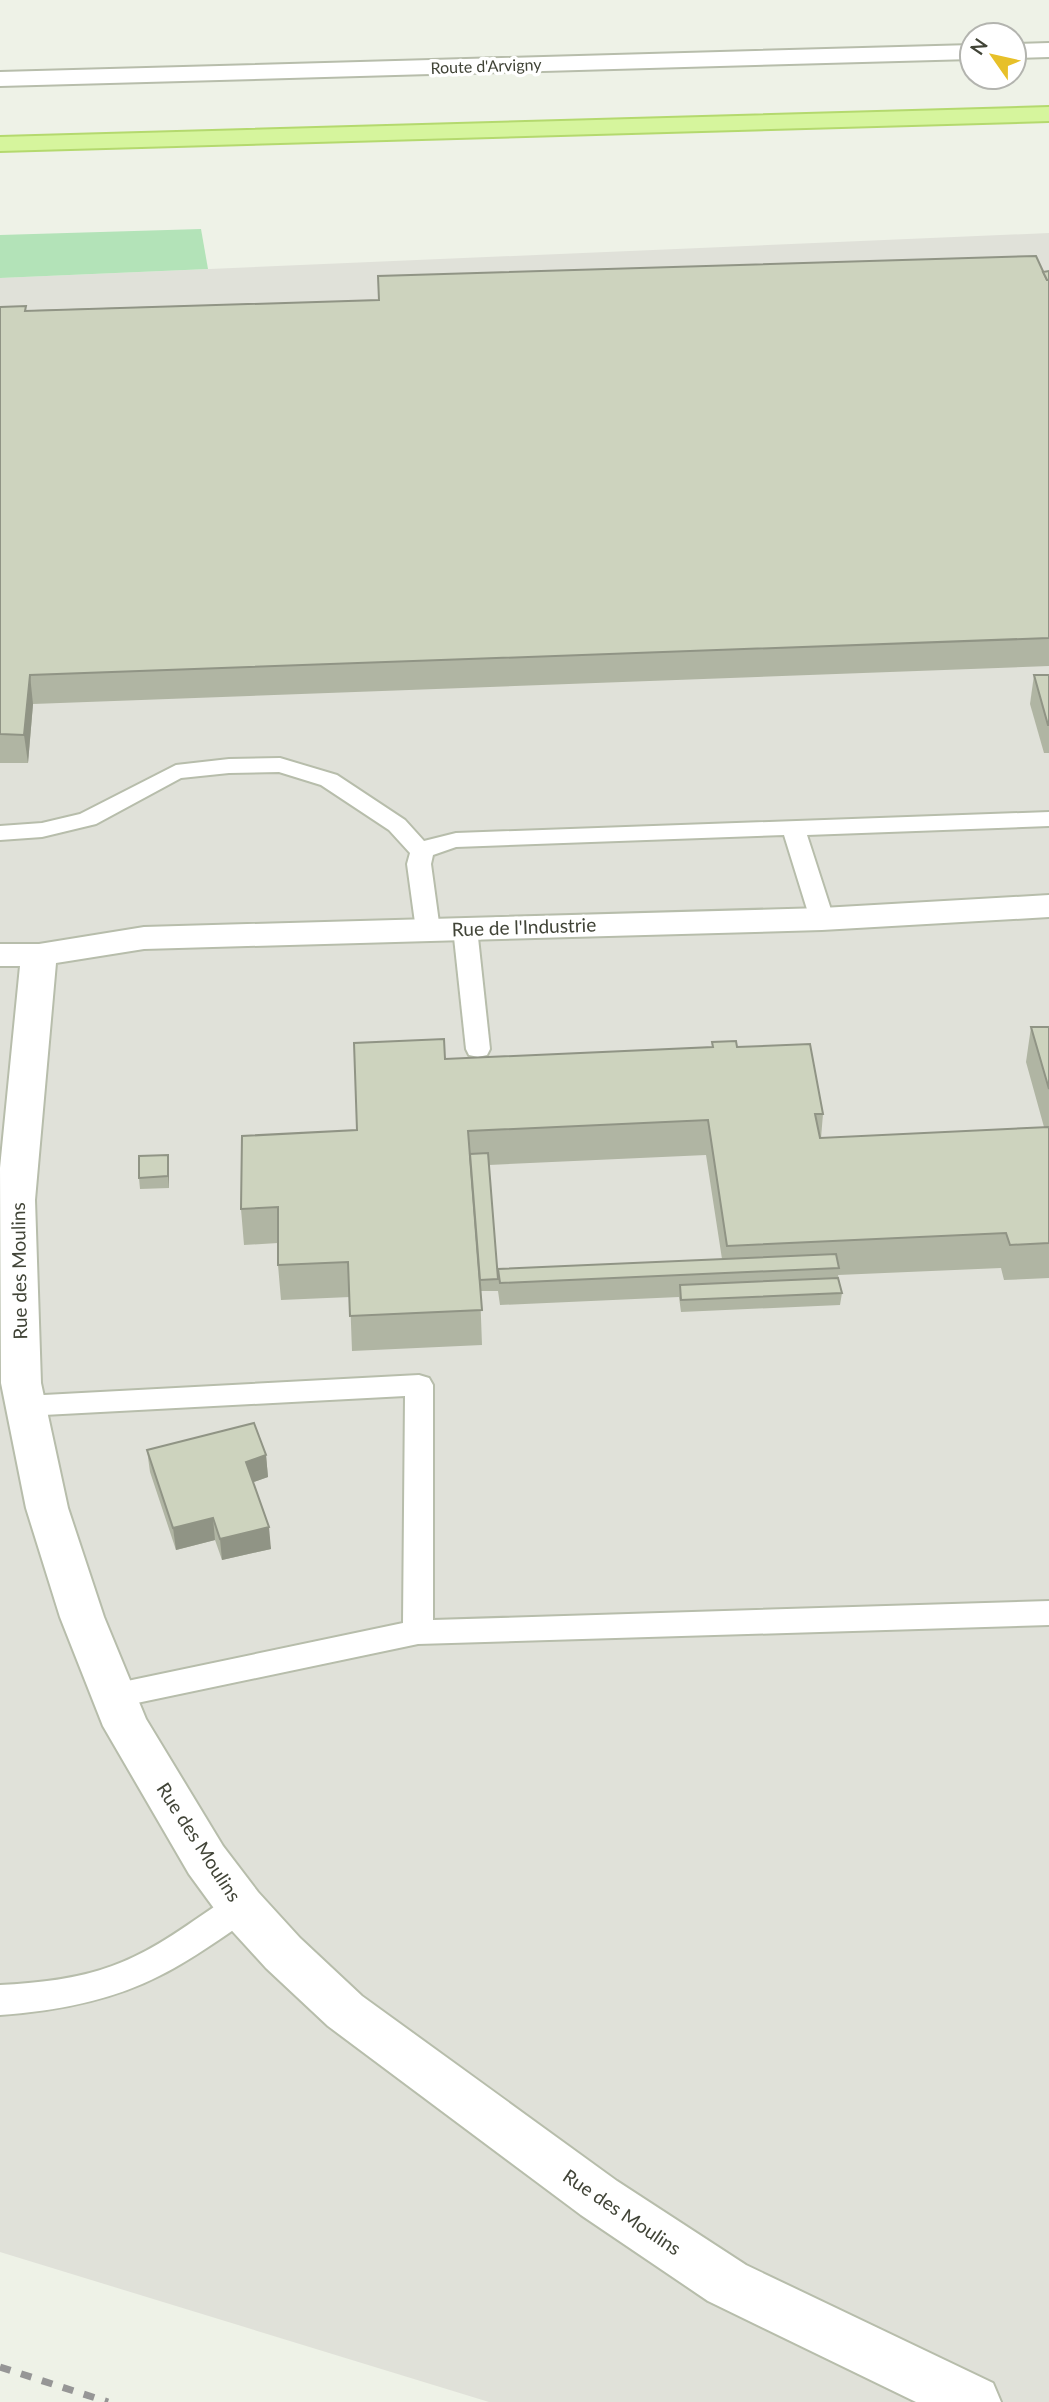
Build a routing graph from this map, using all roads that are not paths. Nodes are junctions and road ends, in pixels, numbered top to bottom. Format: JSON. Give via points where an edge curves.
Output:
{"nodes":[{"id":1,"x":1049,"y":50,"type":"edge"},
{"id":2,"x":1028,"y":51,"type":"edge"},
{"id":3,"x":958,"y":52,"type":"edge"},
{"id":4,"x":0,"y":79,"type":"edge"},
{"id":5,"x":1048,"y":114,"type":"edge"},
{"id":6,"x":0,"y":144,"type":"edge"},
{"id":7,"x":1049,"y":819,"type":"edge"},
{"id":8,"x":793,"y":827,"type":"junction"},
{"id":9,"x":0,"y":833,"type":"edge"},
{"id":10,"x":422,"y":852,"type":"junction"},
{"id":11,"x":1049,"y":906,"type":"edge"},
{"id":12,"x":822,"y":919,"type":"junction"},
{"id":13,"x":465,"y":928,"type":"junction"},
{"id":14,"x":428,"y":930,"type":"junction"},
{"id":15,"x":19,"y":955,"type":"edge"},
{"id":16,"x":478,"y":1049,"type":"dead end"},
{"id":17,"x":15,"y":1391,"type":"edge"},
{"id":18,"x":1049,"y":1613,"type":"edge"},
{"id":19,"x":418,"y":1632,"type":"junction"},
{"id":20,"x":120,"y":1711,"type":"junction"},
{"id":21,"x":241,"y":1907,"type":"junction"},
{"id":22,"x":0,"y":2000,"type":"edge"},
{"id":23,"x":974,"y":2402,"type":"edge"}],
"edges":[{"from":1,"to":2,"type":"street"},
{"from":3,"to":4,"type":"street","name":"Route d'Arvigny"},
{"from":5,"to":6,"type":"main road"},
{"from":7,"to":8,"type":"lane"},
{"from":8,"to":10,"type":"lane","via":[[456,840]]},
{"from":8,"to":12,"type":"lane"},
{"from":9,"to":10,"type":"lane","via":[[42,830],[88,819],[176,772],[280,765],[329,780],[397,825]]},
{"from":10,"to":14,"type":"lane","via":[[419,864]]},
{"from":11,"to":12,"type":"street","name":"Rue de l'Industrie"},
{"from":12,"to":13,"type":"street","name":"Rue de l'Industrie"},
{"from":13,"to":14,"type":"street","name":"Rue de l'Industrie"},
{"from":13,"to":16,"type":"lane"},
{"from":14,"to":15,"type":"street","name":"Rue de l'Industrie","via":[[144,938]]},
{"from":15,"to":17,"type":"street","name":"Rue des Moulins"},
{"from":17,"to":19,"type":"lane","via":[[419,1385]]},
{"from":17,"to":20,"type":"street","name":"Rue des Moulins","via":[[82,1616]]},
{"from":18,"to":19,"type":"lane"},
{"from":19,"to":20,"type":"lane"},
{"from":20,"to":21,"type":"street","name":"Rue des Moulins","via":[[206,1860]]},
{"from":21,"to":22,"type":"lane","via":[[124,1977],[81,1991]]},
{"from":21,"to":23,"type":"street","name":"Rue des Moulins","via":[[345,2011],[611,2205],[727,2283]]}]}
